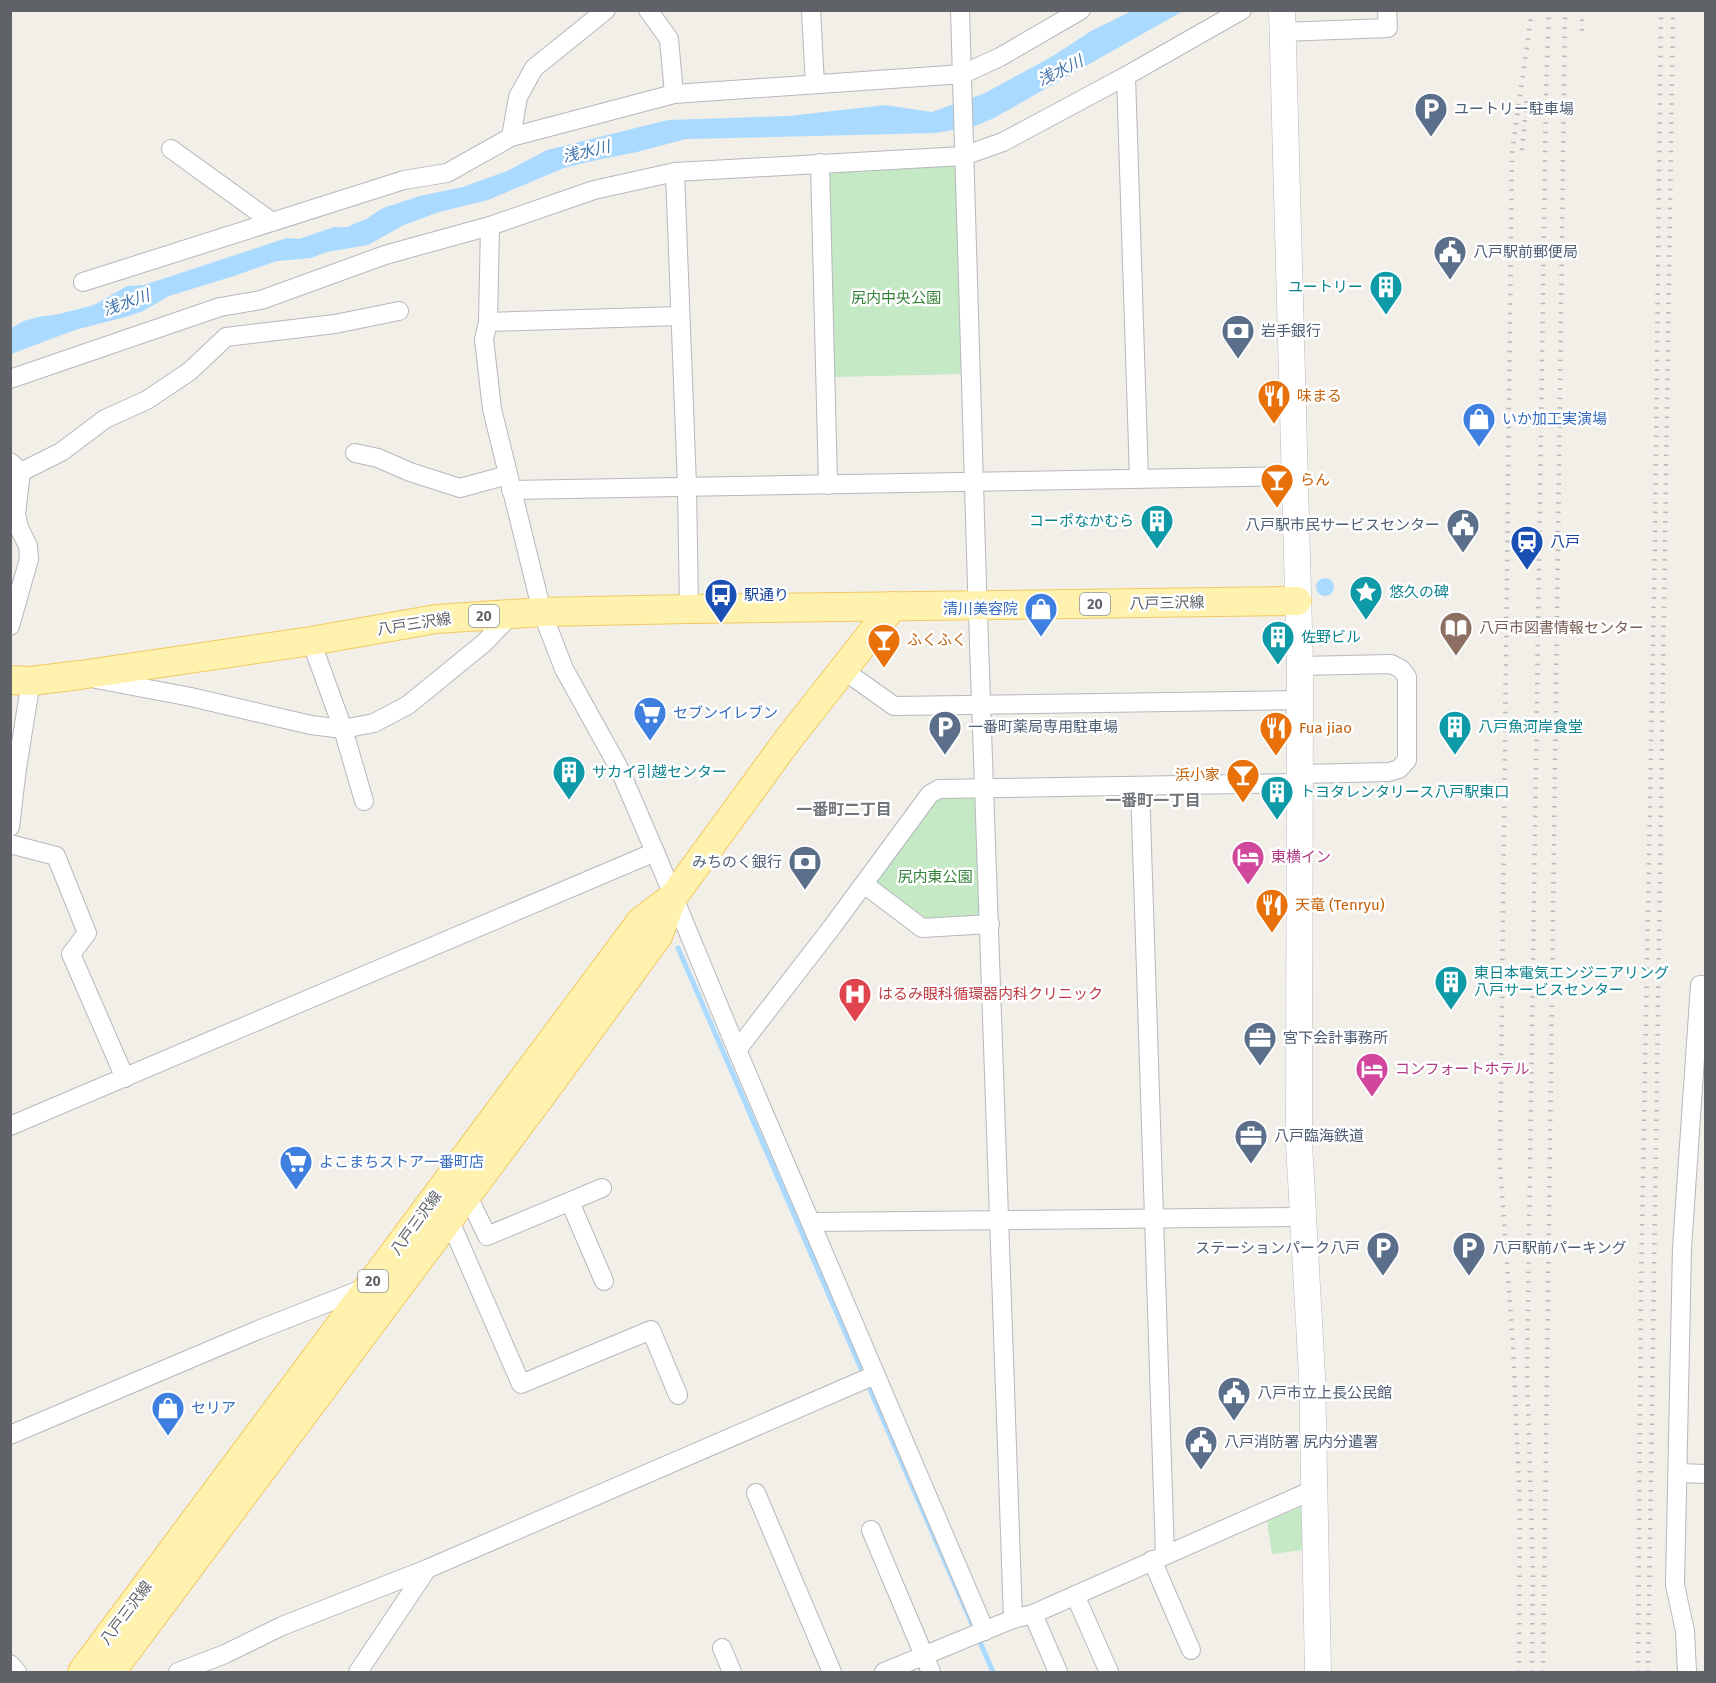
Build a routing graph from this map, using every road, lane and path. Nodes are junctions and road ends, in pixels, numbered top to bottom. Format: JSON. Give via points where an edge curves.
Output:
{"nodes":[{"id":1,"x":606,"y":10,"type":"edge"},
{"id":2,"x":648,"y":10,"type":"edge"},
{"id":3,"x":811,"y":10,"type":"edge"},
{"id":4,"x":960,"y":10,"type":"edge"},
{"id":5,"x":1081,"y":10,"type":"edge"},
{"id":6,"x":1242,"y":10,"type":"edge"},
{"id":7,"x":1387,"y":10,"type":"edge"},
{"id":8,"x":1282,"y":21,"type":"edge"},
{"id":9,"x":1126,"y":76,"type":"junction"},
{"id":10,"x":962,"y":78,"type":"junction"},
{"id":11,"x":815,"y":84,"type":"junction"},
{"id":12,"x":674,"y":94,"type":"junction"},
{"id":13,"x":511,"y":136,"type":"junction"},
{"id":14,"x":171,"y":149,"type":"dead end"},
{"id":15,"x":963,"y":156,"type":"junction"},
{"id":16,"x":820,"y":163,"type":"junction"},
{"id":17,"x":675,"y":172,"type":"junction"},
{"id":18,"x":272,"y":222,"type":"junction"},
{"id":19,"x":490,"y":226,"type":"junction"},
{"id":20,"x":83,"y":282,"type":"dead end"},
{"id":21,"x":399,"y":311,"type":"dead end"},
{"id":22,"x":680,"y":316,"type":"junction"},
{"id":23,"x":488,"y":322,"type":"junction"},
{"id":24,"x":10,"y":379,"type":"edge"},
{"id":25,"x":355,"y":453,"type":"dead end"},
{"id":26,"x":16,"y":467,"type":"edge"},
{"id":27,"x":1294,"y":476,"type":"junction"},
{"id":28,"x":1139,"y":478,"type":"junction"},
{"id":29,"x":973,"y":481,"type":"junction"},
{"id":30,"x":510,"y":482,"type":"junction"},
{"id":31,"x":828,"y":485,"type":"junction"},
{"id":32,"x":687,"y":486,"type":"junction"},
{"id":33,"x":15,"y":528,"type":"edge"},
{"id":34,"x":1297,"y":601,"type":"junction"},
{"id":35,"x":978,"y":605,"type":"junction"},
{"id":36,"x":893,"y":606,"type":"junction"},
{"id":37,"x":689,"y":609,"type":"junction"},
{"id":38,"x":542,"y":612,"type":"junction"},
{"id":39,"x":512,"y":614,"type":"junction"},
{"id":40,"x":10,"y":626,"type":"edge"},
{"id":41,"x":311,"y":641,"type":"junction"},
{"id":42,"x":1300,"y":666,"type":"junction"},
{"id":43,"x":842,"y":669,"type":"junction"},
{"id":44,"x":80,"y":675,"type":"junction"},
{"id":45,"x":21,"y":680,"type":"edge"},
{"id":46,"x":1300,"y":700,"type":"junction"},
{"id":47,"x":982,"y":705,"type":"junction"},
{"id":48,"x":343,"y":729,"type":"junction"},
{"id":49,"x":1301,"y":778,"type":"junction"},
{"id":50,"x":1140,"y":786,"type":"junction"},
{"id":51,"x":985,"y":788,"type":"junction"},
{"id":52,"x":364,"y":801,"type":"dead end"},
{"id":53,"x":10,"y":827,"type":"edge"},
{"id":54,"x":10,"y":844,"type":"edge"},
{"id":55,"x":656,"y":852,"type":"junction"},
{"id":56,"x":864,"y":884,"type":"junction"},
{"id":57,"x":673,"y":897,"type":"junction"},
{"id":58,"x":990,"y":924,"type":"junction"},
{"id":59,"x":1706,"y":985,"type":"edge"},
{"id":60,"x":737,"y":1050,"type":"junction"},
{"id":61,"x":125,"y":1078,"type":"junction"},
{"id":62,"x":10,"y":1126,"type":"edge"},
{"id":63,"x":602,"y":1188,"type":"dead end"},
{"id":64,"x":467,"y":1194,"type":"junction"},
{"id":65,"x":570,"y":1202,"type":"junction"},
{"id":66,"x":1303,"y":1217,"type":"junction"},
{"id":67,"x":1154,"y":1218,"type":"junction"},
{"id":68,"x":448,"y":1219,"type":"junction"},
{"id":69,"x":1000,"y":1221,"type":"junction"},
{"id":70,"x":811,"y":1222,"type":"junction"},
{"id":71,"x":604,"y":1281,"type":"dead end"},
{"id":72,"x":370,"y":1286,"type":"junction"},
{"id":73,"x":875,"y":1375,"type":"junction"},
{"id":74,"x":678,"y":1395,"type":"dead end"},
{"id":75,"x":10,"y":1435,"type":"edge"},
{"id":76,"x":1678,"y":1473,"type":"junction"},
{"id":77,"x":1706,"y":1474,"type":"edge"},
{"id":78,"x":1313,"y":1490,"type":"junction"},
{"id":79,"x":756,"y":1493,"type":"dead end"},
{"id":80,"x":871,"y":1530,"type":"dead end"},
{"id":81,"x":1159,"y":1558,"type":"junction"},
{"id":82,"x":426,"y":1569,"type":"junction"},
{"id":83,"x":1075,"y":1595,"type":"junction"},
{"id":84,"x":1033,"y":1614,"type":"junction"},
{"id":85,"x":1013,"y":1619,"type":"junction"},
{"id":86,"x":980,"y":1633,"type":"junction"},
{"id":87,"x":722,"y":1648,"type":"dead end"},
{"id":88,"x":1191,"y":1650,"type":"dead end"},
{"id":89,"x":10,"y":1664,"type":"edge"},
{"id":90,"x":927,"y":1664,"type":"edge"},
{"id":91,"x":17,"y":1672,"type":"edge"},
{"id":92,"x":82,"y":1672,"type":"edge"},
{"id":93,"x":111,"y":1672,"type":"edge"},
{"id":94,"x":178,"y":1672,"type":"edge"},
{"id":95,"x":358,"y":1672,"type":"edge"},
{"id":96,"x":732,"y":1672,"type":"edge"},
{"id":97,"x":832,"y":1672,"type":"edge"},
{"id":98,"x":884,"y":1672,"type":"edge"},
{"id":99,"x":1058,"y":1672,"type":"edge"},
{"id":100,"x":1109,"y":1672,"type":"edge"},
{"id":101,"x":1318,"y":1672,"type":"edge"},
{"id":102,"x":1687,"y":1672,"type":"edge"}],
"edges":[{"from":1,"to":13,"type":"street","via":[[534,68],[518,97]]},
{"from":2,"to":12,"type":"street","via":[[669,39]]},
{"from":3,"to":11,"type":"street"},
{"from":4,"to":10,"type":"street"},
{"from":5,"to":10,"type":"street"},
{"from":6,"to":9,"type":"street"},
{"from":7,"to":8,"type":"street","via":[[1388,28]]},
{"from":8,"to":27,"type":"street"},
{"from":9,"to":15,"type":"street","via":[[1003,142]]},
{"from":9,"to":28,"type":"street"},
{"from":10,"to":11,"type":"street"},
{"from":10,"to":15,"type":"street"},
{"from":11,"to":12,"type":"street"},
{"from":12,"to":13,"type":"street"},
{"from":13,"to":18,"type":"street","via":[[447,173],[404,180]]},
{"from":14,"to":18,"type":"street"},
{"from":15,"to":16,"type":"street"},
{"from":15,"to":29,"type":"street"},
{"from":16,"to":17,"type":"street"},
{"from":16,"to":31,"type":"street"},
{"from":17,"to":19,"type":"street","via":[[594,190]]},
{"from":17,"to":22,"type":"street"},
{"from":18,"to":20,"type":"street"},
{"from":19,"to":23,"type":"street"},
{"from":19,"to":24,"type":"street","via":[[374,259],[261,300],[220,307]]},
{"from":21,"to":26,"type":"street","via":[[335,324],[226,337],[190,371],[147,400],[105,419],[61,452]]},
{"from":22,"to":23,"type":"street"},
{"from":22,"to":32,"type":"street"},
{"from":23,"to":30,"type":"street","via":[[484,339],[492,409]]},
{"from":25,"to":30,"type":"street","via":[[460,488]]},
{"from":26,"to":33,"type":"street"},
{"from":27,"to":28,"type":"street"},
{"from":27,"to":34,"type":"street"},
{"from":28,"to":29,"type":"street"},
{"from":29,"to":31,"type":"street"},
{"from":29,"to":35,"type":"street"},
{"from":30,"to":32,"type":"street"},
{"from":30,"to":38,"type":"street"},
{"from":31,"to":32,"type":"street"},
{"from":32,"to":37,"type":"street"},
{"from":33,"to":40,"type":"street","via":[[28,546],[29,559]]},
{"from":34,"to":35,"type":"main road","name":"八戸三沢線","number":"20"},
{"from":34,"to":42,"type":"street"},
{"from":35,"to":36,"type":"main road","name":"八戸三沢線","number":"20"},
{"from":35,"to":47,"type":"street"},
{"from":36,"to":37,"type":"main road","name":"八戸三沢線","number":"20"},
{"from":36,"to":43,"type":"main road","name":"八戸三沢線","number":"20"},
{"from":37,"to":38,"type":"main road","name":"八戸三沢線","number":"20"},
{"from":38,"to":39,"type":"main road","name":"八戸三沢線","number":"20"},
{"from":38,"to":55,"type":"street","via":[[564,669],[619,768]]},
{"from":39,"to":41,"type":"main road","name":"八戸三沢線","number":"20","via":[[436,619]]},
{"from":39,"to":48,"type":"street","via":[[408,705],[375,723]]},
{"from":41,"to":44,"type":"main road","name":"八戸三沢線","number":"20"},
{"from":41,"to":48,"type":"street"},
{"from":42,"to":46,"type":"street"},
{"from":42,"to":49,"type":"street","via":[[1391,664],[1407,677],[1407,760],[1399,769]]},
{"from":43,"to":47,"type":"street","via":[[894,706]]},
{"from":43,"to":57,"type":"main road","name":"八戸三沢線","number":"20"},
{"from":44,"to":45,"type":"main road","name":"八戸三沢線","number":"20"},
{"from":44,"to":48,"type":"street"},
{"from":45,"to":53,"type":"street"},
{"from":46,"to":47,"type":"street"},
{"from":46,"to":49,"type":"street"},
{"from":47,"to":51,"type":"street"},
{"from":48,"to":52,"type":"street"},
{"from":49,"to":50,"type":"street"},
{"from":49,"to":66,"type":"street","via":[[1299,1143]]},
{"from":50,"to":51,"type":"street"},
{"from":50,"to":67,"type":"street"},
{"from":51,"to":56,"type":"street","via":[[939,789],[930,794]]},
{"from":51,"to":58,"type":"street"},
{"from":54,"to":61,"type":"street","via":[[56,856],[87,933],[71,954]]},
{"from":55,"to":57,"type":"street"},
{"from":55,"to":61,"type":"street"},
{"from":56,"to":58,"type":"street","via":[[922,928]]},
{"from":56,"to":60,"type":"street"},
{"from":57,"to":60,"type":"street"},
{"from":57,"to":64,"type":"main road","name":"八戸三沢線","number":"20","via":[[658,936]]},
{"from":57,"to":72,"type":"main road","name":"八戸三沢線","number":"20","via":[[641,921]]},
{"from":58,"to":69,"type":"street"},
{"from":59,"to":76,"type":"street","via":[[1700,985],[1682,1248]]},
{"from":60,"to":70,"type":"street"},
{"from":61,"to":62,"type":"street"},
{"from":63,"to":65,"type":"street"},
{"from":64,"to":65,"type":"street","via":[[487,1236]]},
{"from":64,"to":68,"type":"main road","name":"八戸三沢線","number":"20"},
{"from":65,"to":71,"type":"street"},
{"from":66,"to":67,"type":"street"},
{"from":66,"to":78,"type":"street","via":[[1312,1376]]},
{"from":67,"to":69,"type":"street"},
{"from":67,"to":81,"type":"street"},
{"from":68,"to":74,"type":"street","via":[[521,1384],[651,1330]]},
{"from":68,"to":93,"type":"main road","name":"八戸三沢線","number":"20"},
{"from":69,"to":70,"type":"street"},
{"from":69,"to":85,"type":"street"},
{"from":70,"to":73,"type":"street"},
{"from":72,"to":75,"type":"street"},
{"from":72,"to":92,"type":"main road","name":"八戸三沢線","number":"20"},
{"from":73,"to":82,"type":"street"},
{"from":73,"to":86,"type":"street"},
{"from":76,"to":77,"type":"street"},
{"from":76,"to":102,"type":"street","via":[[1675,1585],[1685,1631]]},
{"from":78,"to":81,"type":"street"},
{"from":78,"to":101,"type":"street"},
{"from":79,"to":97,"type":"street"},
{"from":80,"to":90,"type":"street"},
{"from":81,"to":83,"type":"street"},
{"from":81,"to":88,"type":"street"},
{"from":82,"to":94,"type":"street"},
{"from":82,"to":95,"type":"street"},
{"from":83,"to":84,"type":"street"},
{"from":83,"to":100,"type":"street"},
{"from":84,"to":85,"type":"street"},
{"from":84,"to":99,"type":"street"},
{"from":85,"to":86,"type":"street"},
{"from":86,"to":90,"type":"street"},
{"from":87,"to":96,"type":"street"},
{"from":89,"to":91,"type":"street"},
{"from":90,"to":98,"type":"street"}]}
